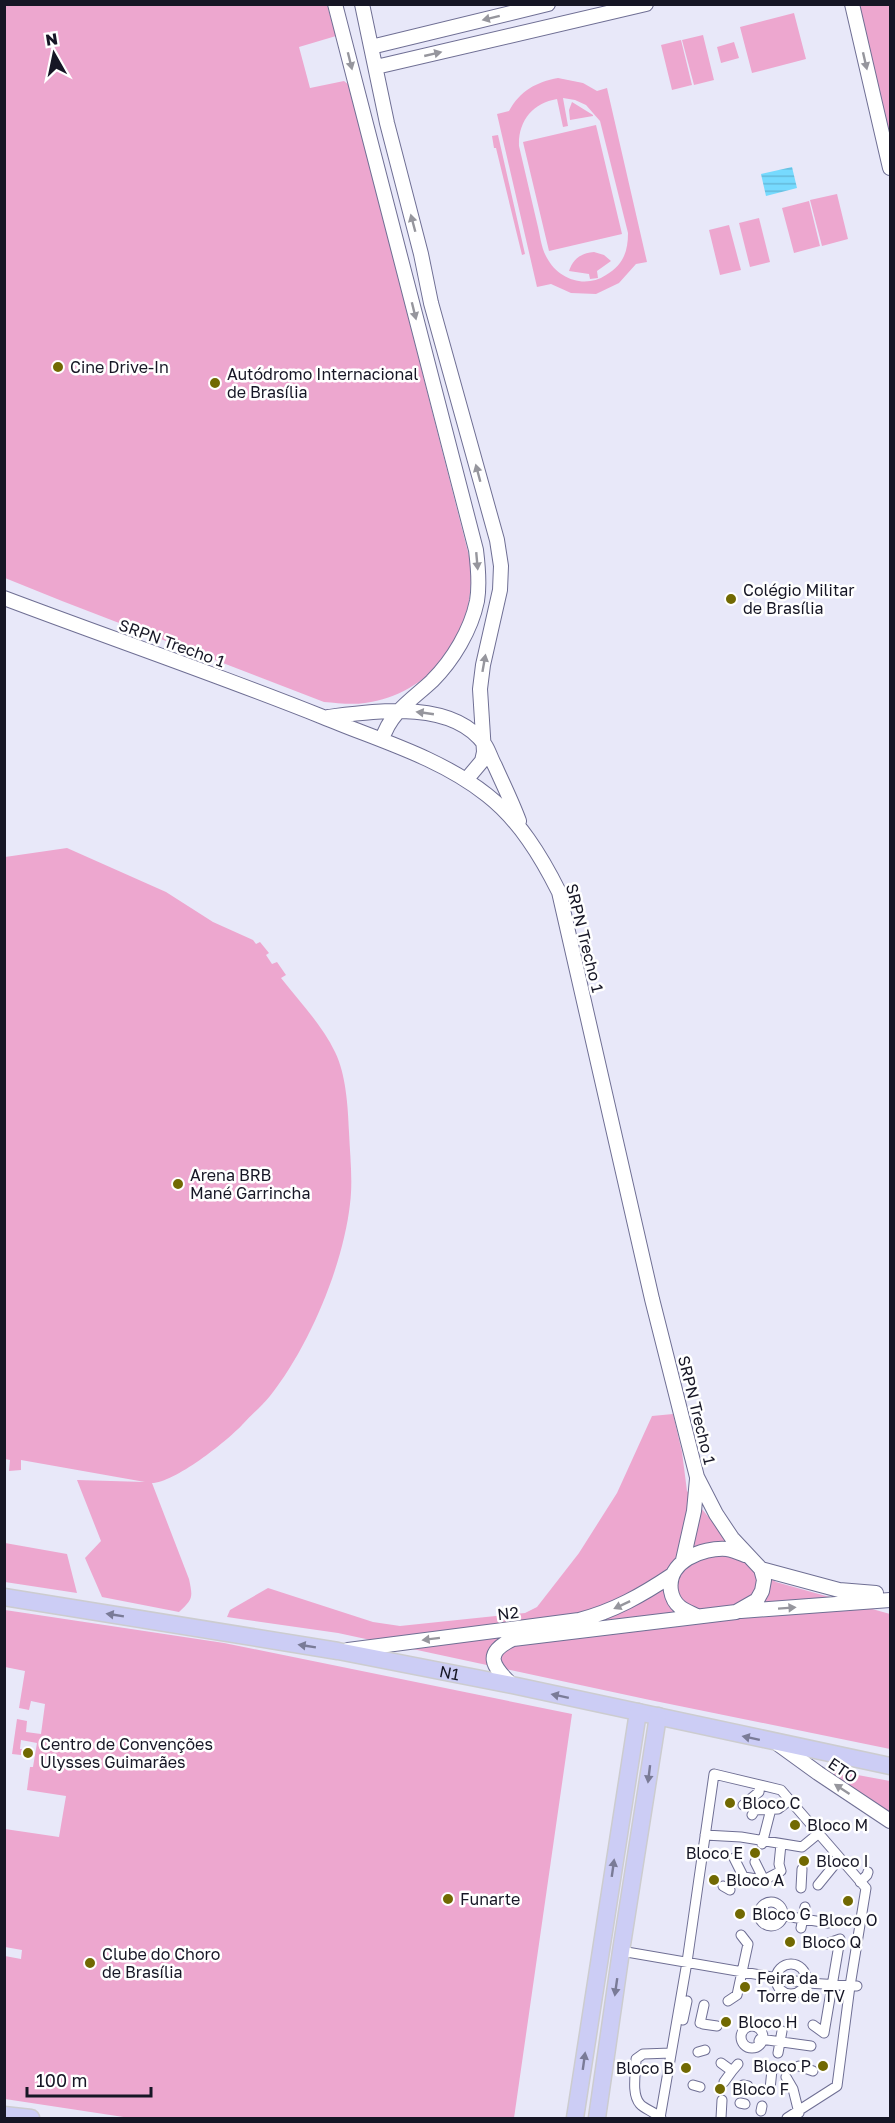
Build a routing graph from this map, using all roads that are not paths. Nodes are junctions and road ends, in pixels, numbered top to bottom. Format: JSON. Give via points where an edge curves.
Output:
{"nodes":[{"id":1,"x":335,"y":4,"type":"edge"},
{"id":2,"x":362,"y":4,"type":"edge"},
{"id":3,"x":548,"y":4,"type":"edge"},
{"id":4,"x":646,"y":4,"type":"edge"},
{"id":5,"x":852,"y":4,"type":"edge"},
{"id":6,"x":371,"y":47,"type":"junction"},
{"id":7,"x":376,"y":67,"type":"junction"},
{"id":8,"x":891,"y":168,"type":"edge"},
{"id":9,"x":401,"y":253,"type":"junction"},
{"id":10,"x":421,"y":254,"type":"junction"},
{"id":11,"x":407,"y":283,"type":"junction"},
{"id":12,"x":431,"y":303,"type":"junction"},
{"id":13,"x":4,"y":598,"type":"edge"},
{"id":14,"x":415,"y":695,"type":"junction"},
{"id":15,"x":398,"y":711,"type":"junction"},
{"id":16,"x":377,"y":713,"type":"junction"},
{"id":17,"x":324,"y":718,"type":"junction"},
{"id":18,"x":483,"y":721,"type":"junction"},
{"id":19,"x":382,"y":740,"type":"junction"},
{"id":20,"x":484,"y":744,"type":"junction"},
{"id":21,"x":495,"y":766,"type":"junction"},
{"id":22,"x":466,"y":780,"type":"junction"},
{"id":23,"x":525,"y":834,"type":"junction"},
{"id":24,"x":697,"y":1477,"type":"junction"},
{"id":25,"x":750,"y":1557,"type":"junction"},
{"id":26,"x":684,"y":1560,"type":"junction"},
{"id":27,"x":761,"y":1569,"type":"junction"},
{"id":28,"x":672,"y":1575,"type":"junction"},
{"id":29,"x":891,"y":1592,"type":"edge"},
{"id":30,"x":4,"y":1597,"type":"edge"},
{"id":31,"x":891,"y":1600,"type":"edge"},
{"id":32,"x":736,"y":1612,"type":"junction"},
{"id":33,"x":697,"y":1616,"type":"junction"},
{"id":34,"x":338,"y":1651,"type":"junction"},
{"id":35,"x":512,"y":1685,"type":"junction"},
{"id":36,"x":638,"y":1712,"type":"junction"},
{"id":37,"x":658,"y":1716,"type":"junction"},
{"id":38,"x":778,"y":1744,"type":"junction"},
{"id":39,"x":891,"y":1766,"type":"edge"},
{"id":40,"x":760,"y":1789,"type":"junction"},
{"id":41,"x":787,"y":1802,"type":"junction"},
{"id":42,"x":743,"y":1805,"type":"dead end"},
{"id":43,"x":772,"y":1812,"type":"junction"},
{"id":44,"x":752,"y":1815,"type":"dead end"},
{"id":45,"x":891,"y":1821,"type":"edge"},
{"id":46,"x":740,"y":1826,"type":"dead end"},
{"id":47,"x":819,"y":1833,"type":"junction"},
{"id":48,"x":705,"y":1835,"type":"junction"},
{"id":49,"x":739,"y":1839,"type":"junction"},
{"id":50,"x":762,"y":1843,"type":"junction"},
{"id":51,"x":781,"y":1847,"type":"junction"},
{"id":52,"x":835,"y":1851,"type":"junction"},
{"id":53,"x":734,"y":1858,"type":"dead end"},
{"id":54,"x":755,"y":1862,"type":"dead end"},
{"id":55,"x":802,"y":1869,"type":"dead end"},
{"id":56,"x":868,"y":1872,"type":"dead end"},
{"id":57,"x":764,"y":1881,"type":"junction"},
{"id":58,"x":860,"y":1882,"type":"junction"},
{"id":59,"x":818,"y":1886,"type":"dead end"},
{"id":60,"x":801,"y":1888,"type":"dead end"},
{"id":61,"x":805,"y":1906,"type":"dead end"},
{"id":62,"x":781,"y":1916,"type":"junction"},
{"id":63,"x":828,"y":1923,"type":"dead end"},
{"id":64,"x":802,"y":1924,"type":"junction"},
{"id":65,"x":741,"y":1935,"type":"dead end"},
{"id":66,"x":826,"y":1944,"type":"dead end"},
{"id":67,"x":621,"y":1951,"type":"junction"},
{"id":68,"x":687,"y":1962,"type":"junction"},
{"id":69,"x":794,"y":1965,"type":"junction"},
{"id":70,"x":743,"y":1971,"type":"junction"},
{"id":71,"x":777,"y":1977,"type":"junction"},
{"id":72,"x":792,"y":1979,"type":"junction"},
{"id":73,"x":807,"y":1983,"type":"junction"},
{"id":74,"x":832,"y":1984,"type":"junction"},
{"id":75,"x":853,"y":1986,"type":"junction"},
{"id":76,"x":789,"y":1994,"type":"junction"},
{"id":77,"x":687,"y":2001,"type":"dead end"},
{"id":78,"x":728,"y":2001,"type":"dead end"},
{"id":79,"x":704,"y":2005,"type":"dead end"},
{"id":80,"x":683,"y":2020,"type":"dead end"},
{"id":81,"x":813,"y":2025,"type":"dead end"},
{"id":82,"x":717,"y":2026,"type":"dead end"},
{"id":83,"x":782,"y":2031,"type":"dead end"},
{"id":84,"x":780,"y":2042,"type":"junction"},
{"id":85,"x":756,"y":2046,"type":"junction"},
{"id":86,"x":811,"y":2046,"type":"dead end"},
{"id":87,"x":671,"y":2053,"type":"junction"},
{"id":88,"x":778,"y":2053,"type":"dead end"},
{"id":89,"x":721,"y":2063,"type":"dead end"},
{"id":90,"x":798,"y":2066,"type":"dead end"},
{"id":91,"x":772,"y":2070,"type":"dead end"},
{"id":92,"x":813,"y":2071,"type":"dead end"},
{"id":93,"x":786,"y":2077,"type":"dead end"},
{"id":94,"x":724,"y":2082,"type":"dead end"},
{"id":95,"x":770,"y":2089,"type":"dead end"},
{"id":96,"x":722,"y":2100,"type":"dead end"},
{"id":97,"x":799,"y":2112,"type":"junction"},
{"id":98,"x":4,"y":2115,"type":"edge"},
{"id":99,"x":31,"y":2118,"type":"edge"},
{"id":100,"x":575,"y":2118,"type":"edge"},
{"id":101,"x":597,"y":2118,"type":"edge"},
{"id":102,"x":660,"y":2118,"type":"edge"},
{"id":103,"x":721,"y":2118,"type":"edge"},
{"id":104,"x":787,"y":2118,"type":"edge"}],
"edges":[{"from":1,"to":9,"type":"main road","one_way":true},
{"from":2,"to":6,"type":"main road"},
{"from":3,"to":6,"type":"main road","one_way":true},
{"from":7,"to":4,"type":"main road","one_way":true},
{"from":5,"to":8,"type":"main road","one_way":true},
{"from":6,"to":7,"type":"main road"},
{"from":10,"to":7,"type":"main road","one_way":true},
{"from":9,"to":10,"type":"main road","via":[[410,261],[418,260]]},
{"from":9,"to":11,"type":"main road"},
{"from":10,"to":12,"type":"main road"},
{"from":11,"to":12,"type":"main road","via":[[413,276],[423,276]]},
{"from":11,"to":14,"type":"main road","one_way":true,"via":[[476,550],[478,573],[477,600],[469,626],[451,658]]},
{"from":18,"to":12,"type":"main road","one_way":true,"via":[[480,689],[498,606],[501,566]]},
{"from":13,"to":17,"type":"main road","name":"SRPN Trecho 1"},
{"from":14,"to":15,"type":"main road"},
{"from":14,"to":16,"type":"main road"},
{"from":15,"to":16,"type":"main road"},
{"from":15,"to":19,"type":"main road"},
{"from":20,"to":15,"type":"main road","one_way":true,"via":[[469,729],[442,715]]},
{"from":16,"to":17,"type":"main road"},
{"from":17,"to":19,"type":"main road","name":"SRPN Trecho 1"},
{"from":18,"to":20,"type":"main road"},
{"from":18,"to":21,"type":"main road"},
{"from":19,"to":22,"type":"main road","name":"SRPN Trecho 1"},
{"from":20,"to":21,"type":"main road"},
{"from":20,"to":22,"type":"main road","via":[[482,761]]},
{"from":21,"to":23,"type":"main road"},
{"from":22,"to":23,"type":"main road","name":"SRPN Trecho 1","via":[[509,814]]},
{"from":23,"to":24,"type":"main road","name":"SRPN Trecho 1","via":[[559,892]]},
{"from":24,"to":25,"type":"main road","name":"SRPN Trecho 1","via":[[716,1514]]},
{"from":24,"to":26,"type":"main road","name":"SRPN Trecho 1"},
{"from":25,"to":26,"type":"main road","via":[[720,1549]]},
{"from":25,"to":27,"type":"main road"},
{"from":26,"to":28,"type":"main road"},
{"from":27,"to":29,"type":"main road","via":[[839,1590]]},
{"from":27,"to":32,"type":"main road","via":[[764,1580],[757,1600]]},
{"from":28,"to":33,"type":"main road","via":[[672,1598]]},
{"from":28,"to":34,"type":"main road","name":"N2","one_way":true,"via":[[626,1604],[579,1620]]},
{"from":34,"to":30,"type":"highway","name":"N1","one_way":true},
{"from":32,"to":31,"type":"main road","one_way":true},
{"from":32,"to":33,"type":"main road"},
{"from":33,"to":35,"type":"main road","name":"N2","via":[[513,1639],[494,1652],[493,1663]]},
{"from":34,"to":35,"type":"highway","name":"N1"},
{"from":36,"to":35,"type":"highway","name":"N1","one_way":true},
{"from":36,"to":37,"type":"highway","name":"N1"},
{"from":100,"to":36,"type":"highway","one_way":true},
{"from":38,"to":37,"type":"highway","name":"N1","one_way":true},
{"from":37,"to":67,"type":"highway","one_way":true},
{"from":38,"to":39,"type":"highway","name":"N1"},
{"from":45,"to":38,"type":"main road","name":"ETO","one_way":true},
{"from":40,"to":41,"type":"street","via":[[781,1790]]},
{"from":40,"to":42,"type":"street"},
{"from":40,"to":43,"type":"street"},
{"from":40,"to":48,"type":"street","via":[[714,1774]]},
{"from":41,"to":43,"type":"street"},
{"from":41,"to":47,"type":"street","via":[[805,1813]]},
{"from":43,"to":44,"type":"street","via":[[755,1810]]},
{"from":43,"to":50,"type":"street"},
{"from":46,"to":49,"type":"street"},
{"from":47,"to":51,"type":"street","via":[[802,1847]]},
{"from":47,"to":52,"type":"street"},
{"from":48,"to":49,"type":"street"},
{"from":48,"to":68,"type":"street","via":[[696,1930]]},
{"from":49,"to":50,"type":"street"},
{"from":50,"to":51,"type":"street"},
{"from":51,"to":57,"type":"street","via":[[781,1871]]},
{"from":52,"to":58,"type":"street"},
{"from":52,"to":59,"type":"street","via":[[827,1876]]},
{"from":53,"to":57,"type":"street","via":[[745,1879]]},
{"from":54,"to":57,"type":"street"},
{"from":55,"to":60,"type":"street"},
{"from":56,"to":58,"type":"street"},
{"from":58,"to":75,"type":"street","via":[[866,1887]]},
{"from":61,"to":64,"type":"street"},
{"from":62,"to":62,"type":"street","via":[[783,1910],[776,1900],[758,1912],[762,1922],[771,1928],[779,1924]]},
{"from":62,"to":64,"type":"street"},
{"from":63,"to":64,"type":"street"},
{"from":65,"to":70,"type":"street","via":[[751,1946]]},
{"from":66,"to":74,"type":"street","via":[[840,1939]]},
{"from":67,"to":68,"type":"street"},
{"from":67,"to":101,"type":"highway","one_way":true},
{"from":68,"to":70,"type":"street"},
{"from":68,"to":87,"type":"street"},
{"from":69,"to":71,"type":"street","via":[[780,1969]]},
{"from":69,"to":72,"type":"street"},
{"from":69,"to":73,"type":"street","via":[[803,1971]]},
{"from":70,"to":71,"type":"street"},
{"from":70,"to":78,"type":"street","via":[[741,1997]]},
{"from":71,"to":72,"type":"street"},
{"from":71,"to":76,"type":"street","via":[[779,1987]]},
{"from":72,"to":73,"type":"street"},
{"from":72,"to":76,"type":"street"},
{"from":73,"to":74,"type":"street"},
{"from":73,"to":76,"type":"street","via":[[800,1992]]},
{"from":74,"to":75,"type":"street"},
{"from":74,"to":81,"type":"street","via":[[824,2033]]},
{"from":75,"to":97,"type":"street","via":[[837,2086]]},
{"from":77,"to":80,"type":"street"},
{"from":79,"to":82,"type":"street","via":[[702,2023]]},
{"from":83,"to":84,"type":"street"},
{"from":84,"to":85,"type":"street"},
{"from":84,"to":86,"type":"street"},
{"from":84,"to":88,"type":"street"},
{"from":85,"to":85,"type":"street","via":[[740,2040],[746,2028],[755,2023],[761,2031]]},
{"from":87,"to":102,"type":"street"},
{"from":87,"to":102,"type":"street","via":[[642,2054],[636,2059],[635,2090],[639,2102]]},
{"from":89,"to":94,"type":"street","via":[[735,2068]]},
{"from":90,"to":92,"type":"street"},
{"from":91,"to":95,"type":"street"},
{"from":93,"to":97,"type":"street"},
{"from":96,"to":103,"type":"street"},
{"from":97,"to":104,"type":"street"},
{"from":98,"to":99,"type":"highway"}]}
